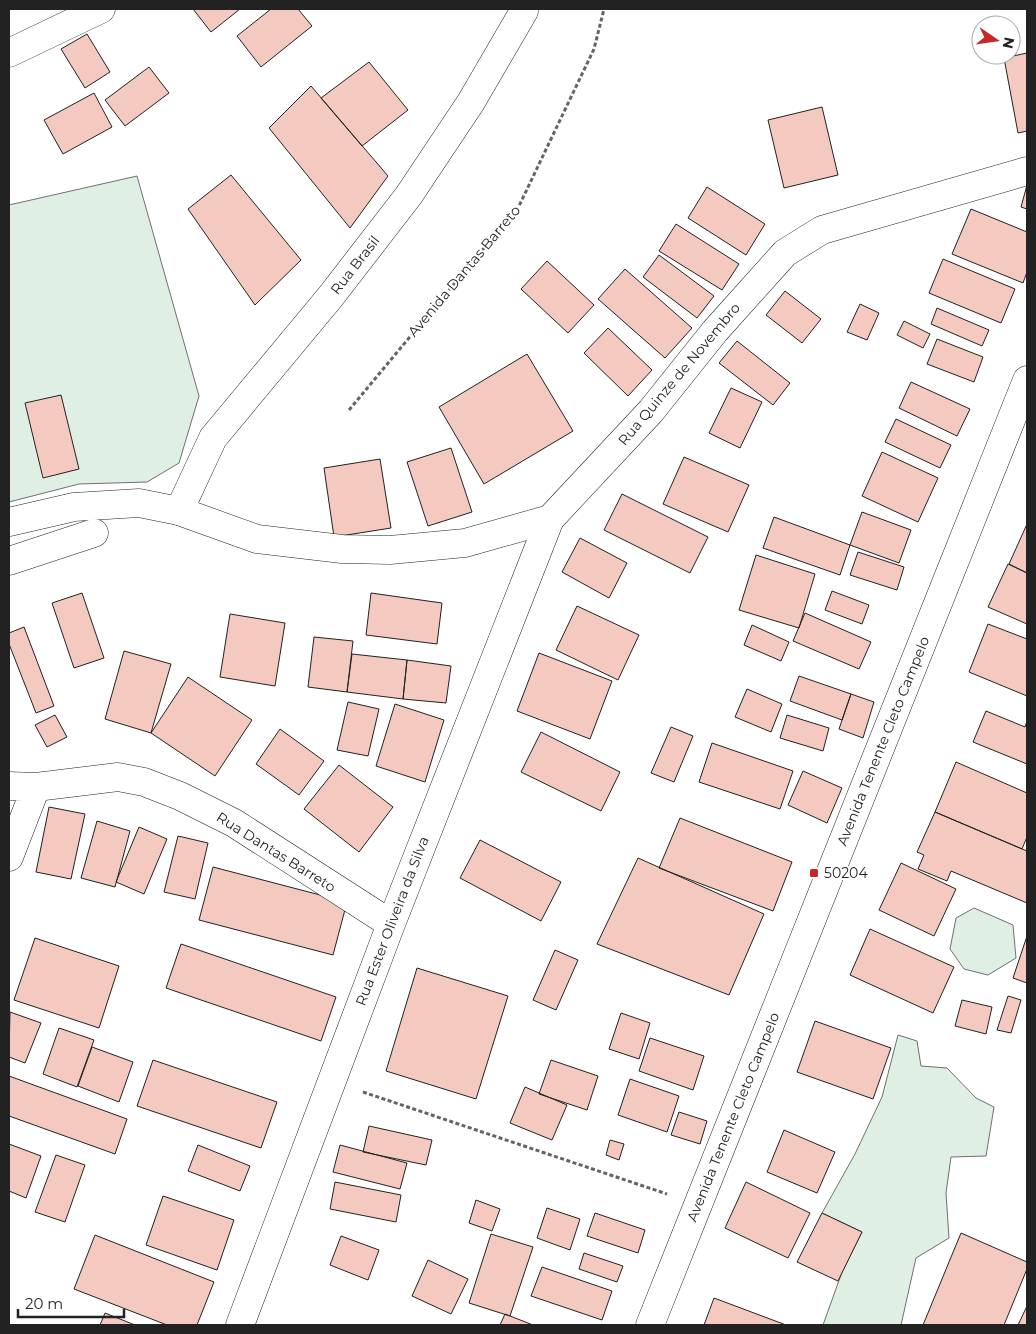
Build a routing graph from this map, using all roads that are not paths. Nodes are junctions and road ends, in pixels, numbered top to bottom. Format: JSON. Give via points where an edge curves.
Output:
{"nodes":[{"id":1,"x":101,"y":9,"type":"edge"},
{"id":2,"x":524,"y":11,"type":"dead end"},
{"id":3,"x":9,"y":53,"type":"edge"},
{"id":4,"x":1027,"y":171,"type":"edge"},
{"id":5,"x":1027,"y":380,"type":"edge"},
{"id":6,"x":179,"y":511,"type":"junction"},
{"id":7,"x":550,"y":520,"type":"junction"},
{"id":8,"x":9,"y":522,"type":"edge"},
{"id":9,"x":94,"y":533,"type":"dead end"},
{"id":10,"x":9,"y":561,"type":"edge"},
{"id":11,"x":9,"y":786,"type":"edge"},
{"id":12,"x":36,"y":787,"type":"junction"},
{"id":13,"x":9,"y":857,"type":"edge"},
{"id":14,"x":391,"y":924,"type":"junction"},
{"id":15,"x":240,"y":1325,"type":"edge"},
{"id":16,"x":650,"y":1325,"type":"edge"}],
"edges":[{"from":1,"to":3,"type":"street"},
{"from":2,"to":6,"type":"street","name":"Rua Brasil","via":[[471,102],[409,195],[332,296],[213,438]]},
{"from":4,"to":7,"type":"street","name":"Rua Quinze de Novembro","via":[[822,230],[786,253],[715,330],[651,411]]},
{"from":5,"to":16,"type":"street","name":"Avenida Tenente Cleto Campelo"},
{"from":6,"to":7,"type":"street","via":[[257,539],[342,549],[390,550],[465,543]]},
{"from":6,"to":8,"type":"street","via":[[139,503],[74,507]]},
{"from":7,"to":14,"type":"street","name":"Rua Ester Oliveira da Silva"},
{"from":9,"to":10,"type":"street"},
{"from":11,"to":12,"type":"street","name":"Rua Dantas Barreto"},
{"from":12,"to":13,"type":"street"},
{"from":12,"to":14,"type":"street","name":"Rua Dantas Barreto","via":[[118,777],[144,782],[234,823]]},
{"from":14,"to":15,"type":"street","name":"Rua Ester Oliveira da Silva"}]}
